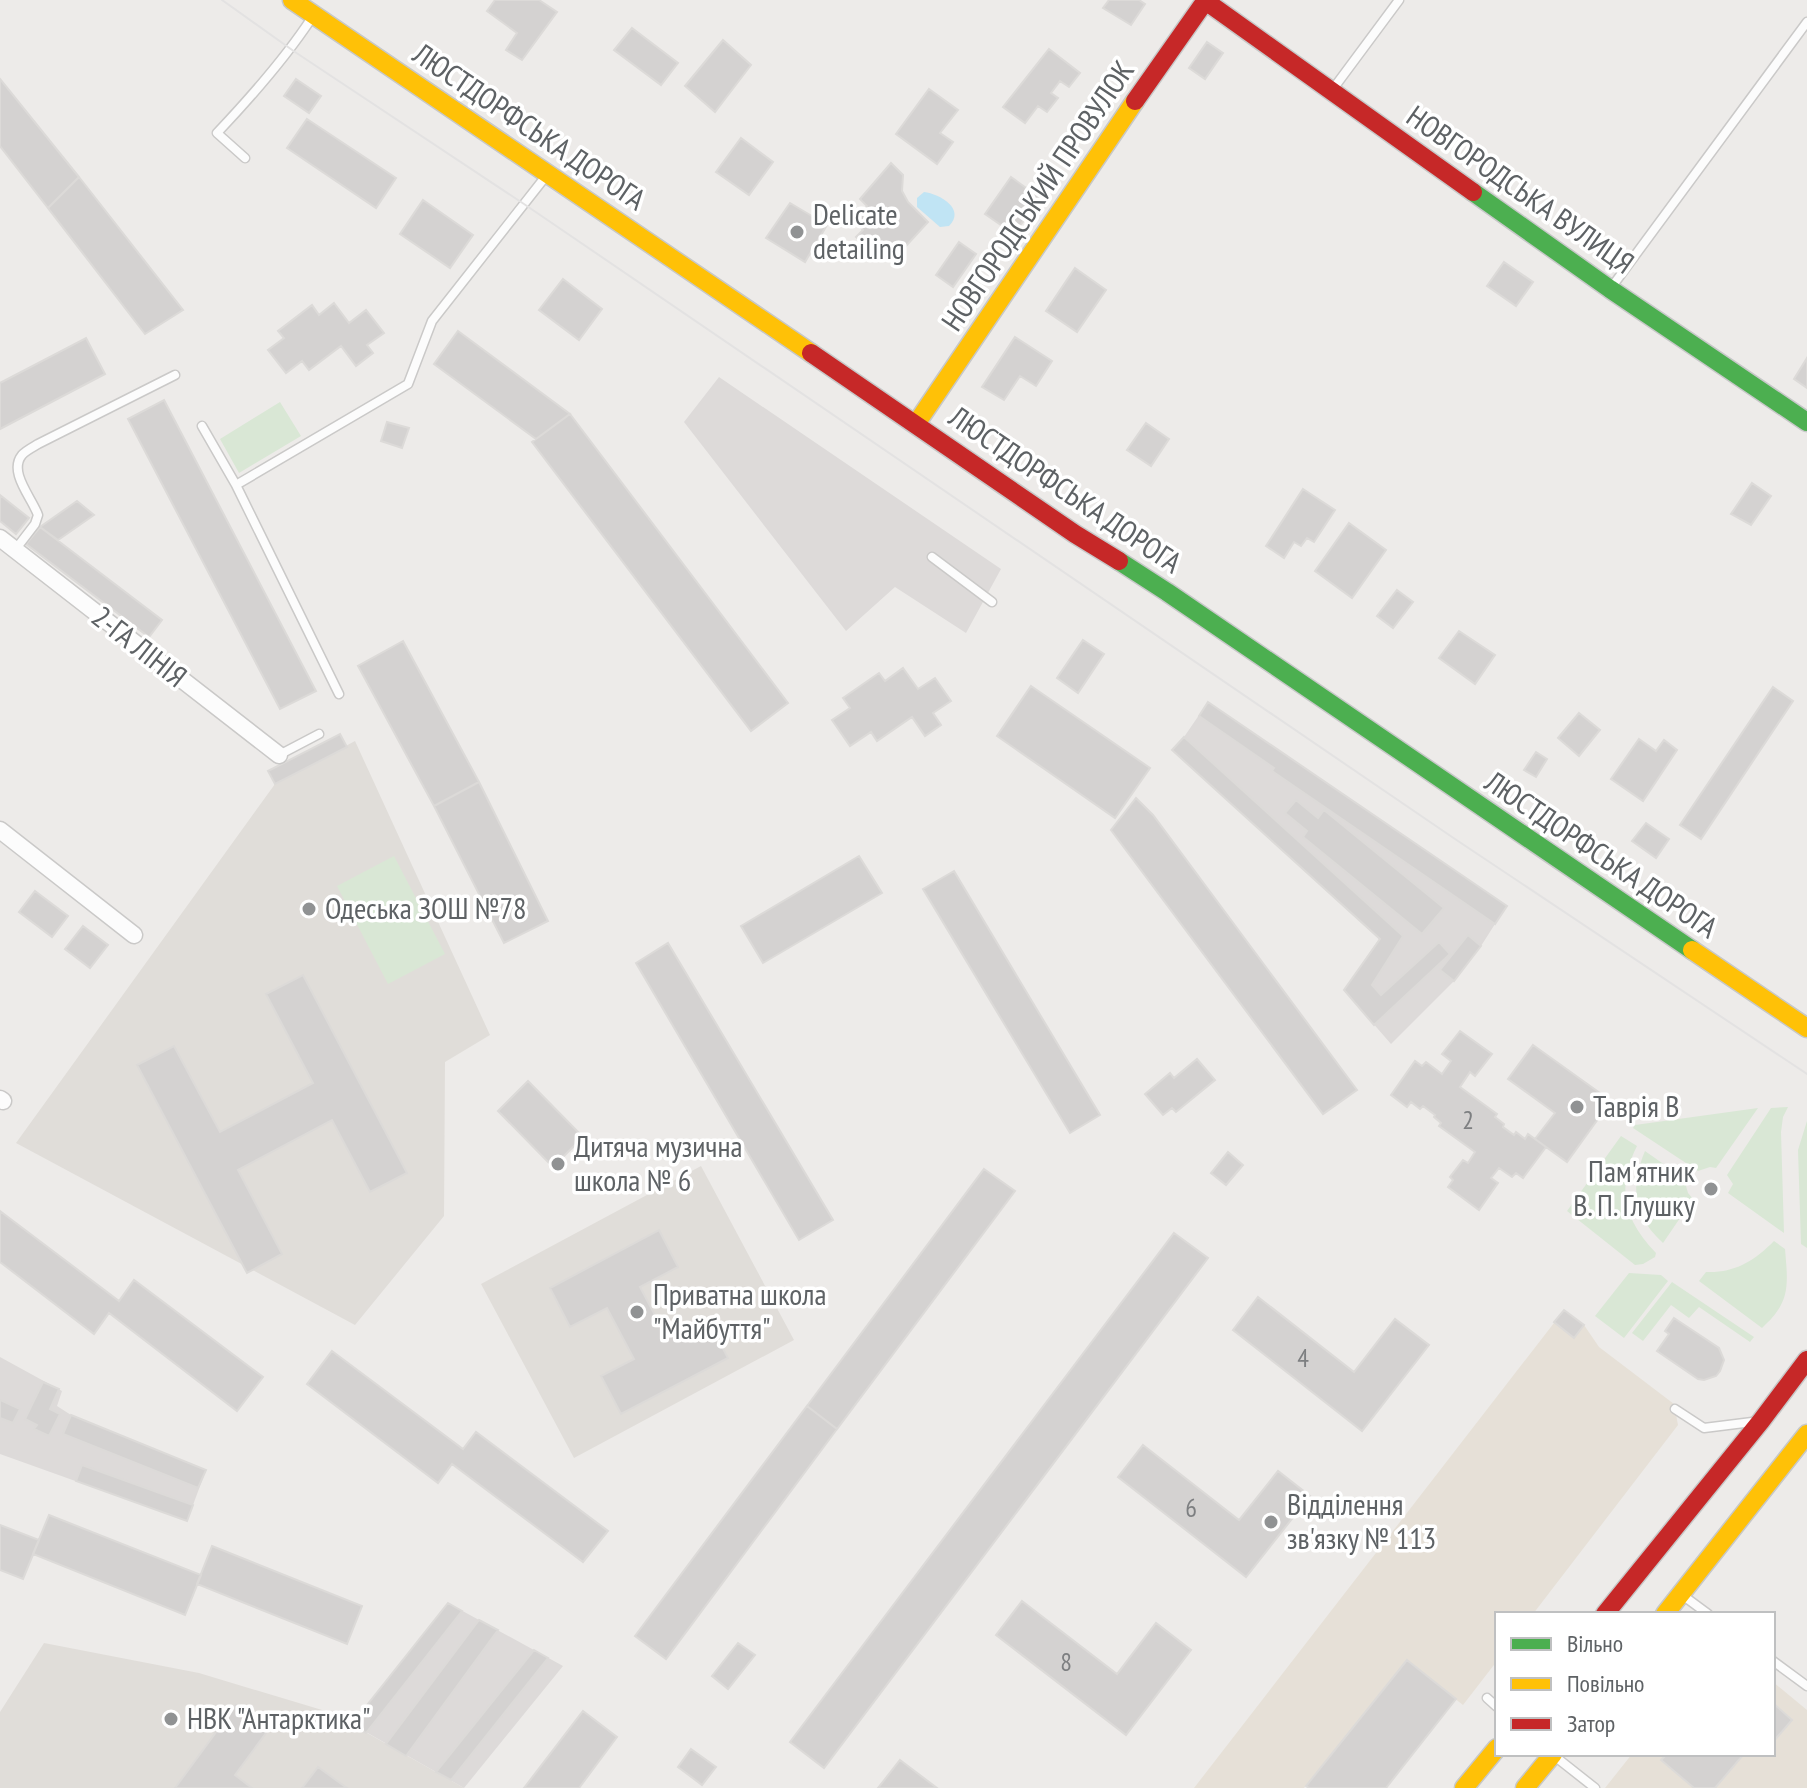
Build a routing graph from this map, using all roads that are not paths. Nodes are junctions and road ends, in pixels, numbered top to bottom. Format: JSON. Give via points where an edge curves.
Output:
{"nodes":[{"id":1,"x":292,"y":0,"type":"edge"},
{"id":2,"x":1205,"y":0,"type":"edge"},
{"id":3,"x":1399,"y":0,"type":"edge"},
{"id":4,"x":319,"y":8,"type":"edge"},
{"id":5,"x":1807,"y":22,"type":"edge"},
{"id":6,"x":1331,"y":91,"type":"junction"},
{"id":7,"x":245,"y":158,"type":"dead end"},
{"id":8,"x":548,"y":174,"type":"junction"},
{"id":9,"x":1610,"y":289,"type":"junction"},
{"id":10,"x":175,"y":375,"type":"dead end"},
{"id":11,"x":1807,"y":422,"type":"edge"},
{"id":12,"x":916,"y":424,"type":"junction"},
{"id":13,"x":202,"y":426,"type":"dead end"},
{"id":14,"x":236,"y":485,"type":"junction"},
{"id":15,"x":0,"y":538,"type":"edge"},
{"id":16,"x":15,"y":550,"type":"junction"},
{"id":17,"x":932,"y":557,"type":"dead end"},
{"id":18,"x":992,"y":602,"type":"dead end"},
{"id":19,"x":339,"y":694,"type":"dead end"},
{"id":20,"x":319,"y":734,"type":"dead end"},
{"id":21,"x":279,"y":755,"type":"joint"},
{"id":22,"x":0,"y":830,"type":"edge"},
{"id":23,"x":134,"y":935,"type":"dead end"},
{"id":24,"x":1807,"y":1028,"type":"edge"},
{"id":25,"x":1807,"y":1360,"type":"edge"},
{"id":26,"x":1675,"y":1409,"type":"dead end"},
{"id":27,"x":1761,"y":1421,"type":"junction"},
{"id":28,"x":1807,"y":1434,"type":"edge"},
{"id":29,"x":1681,"y":1594,"type":"junction"},
{"id":30,"x":1607,"y":1612,"type":"edge"},
{"id":31,"x":1667,"y":1612,"type":"edge"},
{"id":32,"x":1705,"y":1612,"type":"edge"},
{"id":33,"x":1775,"y":1662,"type":"edge"},
{"id":34,"x":1807,"y":1686,"type":"edge"},
{"id":35,"x":1487,"y":1698,"type":"dead end"},
{"id":36,"x":1495,"y":1705,"type":"edge"},
{"id":37,"x":1495,"y":1750,"type":"edge"},
{"id":38,"x":1551,"y":1756,"type":"edge"},
{"id":39,"x":1555,"y":1756,"type":"edge"},
{"id":40,"x":1464,"y":1788,"type":"edge"},
{"id":41,"x":1525,"y":1788,"type":"edge"},
{"id":42,"x":1595,"y":1788,"type":"edge"}],
"edges":[{"from":1,"to":4,"type":"main road","name":"ЛЮСТДОРФСЬКА ДОРОГА"},
{"from":2,"to":6,"type":"main road","name":"НОВГОРОДСЬКА ВУЛИЦЯ"},
{"from":2,"to":12,"type":"main road","name":"НОВГОРОДСЬКИЙ ПРОВУЛОК"},
{"from":3,"to":6,"type":"lane"},
{"from":4,"to":7,"type":"lane","via":[[217,133]]},
{"from":4,"to":8,"type":"main road","name":"ЛЮСТДОРФСЬКА ДОРОГА"},
{"from":5,"to":9,"type":"lane"},
{"from":6,"to":9,"type":"main road","name":"НОВГОРОДСЬКА ВУЛИЦЯ"},
{"from":8,"to":12,"type":"main road","name":"ЛЮСТДОРФСЬКА ДОРОГА"},
{"from":8,"to":14,"type":"lane","via":[[432,321],[408,384]]},
{"from":9,"to":11,"type":"main road","name":"НОВГОРОДСЬКА ВУЛИЦЯ"},
{"from":10,"to":16,"type":"lane","via":[[22,455],[17,466],[38,515]]},
{"from":12,"to":24,"type":"main road","name":"ЛЮСТДОРФСЬКА ДОРОГА"},
{"from":13,"to":14,"type":"lane"},
{"from":14,"to":19,"type":"lane"},
{"from":15,"to":16,"type":"street","name":"2-ГА ЛІНІЯ"},
{"from":16,"to":21,"type":"street","name":"2-ГА ЛІНІЯ"},
{"from":17,"to":18,"type":"lane"},
{"from":20,"to":21,"type":"lane"},
{"from":22,"to":23,"type":"street"},
{"from":25,"to":27,"type":"main road"},
{"from":26,"to":27,"type":"lane","via":[[1704,1428]]},
{"from":27,"to":30,"type":"main road"},
{"from":28,"to":29,"type":"main road"},
{"from":29,"to":31,"type":"main road"},
{"from":29,"to":32,"type":"lane"},
{"from":33,"to":34,"type":"lane"},
{"from":35,"to":36,"type":"lane"},
{"from":37,"to":40,"type":"main road"},
{"from":38,"to":41,"type":"main road"},
{"from":39,"to":42,"type":"lane"}]}
